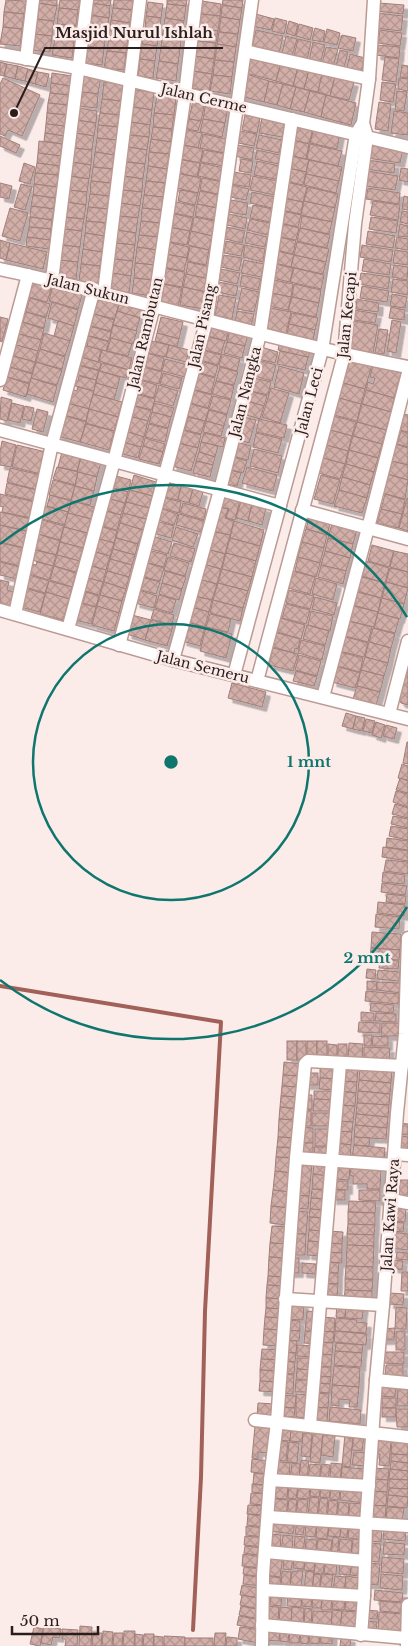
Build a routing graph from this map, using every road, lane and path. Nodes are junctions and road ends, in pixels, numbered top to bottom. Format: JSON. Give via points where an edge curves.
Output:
{"nodes":[{"id":1,"x":33,"y":0,"type":"edge"},
{"id":2,"x":87,"y":0,"type":"edge"},
{"id":3,"x":140,"y":0,"type":"edge"},
{"id":4,"x":196,"y":0,"type":"edge"},
{"id":5,"x":252,"y":0,"type":"edge"},
{"id":6,"x":374,"y":0,"type":"edge"},
{"id":7,"x":245,"y":51,"type":"junction"},
{"id":8,"x":0,"y":54,"type":"edge"},
{"id":9,"x":26,"y":59,"type":"junction"},
{"id":10,"x":78,"y":68,"type":"junction"},
{"id":11,"x":369,"y":78,"type":"junction"},
{"id":12,"x":130,"y":81,"type":"junction"},
{"id":13,"x":185,"y":94,"type":"junction"},
{"id":14,"x":237,"y":106,"type":"junction"},
{"id":15,"x":292,"y":119,"type":"junction"},
{"id":16,"x":362,"y":135,"type":"junction"},
{"id":17,"x":408,"y":147,"type":"edge"},
{"id":18,"x":0,"y":268,"type":"edge"},
{"id":19,"x":28,"y":275,"type":"junction"},
{"id":20,"x":52,"y":280,"type":"junction"},
{"id":21,"x":99,"y":291,"type":"junction"},
{"id":22,"x":154,"y":306,"type":"junction"},
{"id":23,"x":207,"y":319,"type":"junction"},
{"id":24,"x":260,"y":334,"type":"junction"},
{"id":25,"x":322,"y":350,"type":"junction"},
{"id":26,"x":344,"y":355,"type":"junction"},
{"id":27,"x":408,"y":367,"type":"edge"},
{"id":28,"x":408,"y":374,"type":"edge"},
{"id":29,"x":0,"y":380,"type":"edge"},
{"id":30,"x":0,"y":430,"type":"edge"},
{"id":31,"x":52,"y":444,"type":"junction"},
{"id":32,"x":114,"y":461,"type":"junction"},
{"id":33,"x":165,"y":476,"type":"junction"},
{"id":34,"x":220,"y":490,"type":"junction"},
{"id":35,"x":280,"y":506,"type":"junction"},
{"id":36,"x":302,"y":510,"type":"junction"},
{"id":37,"x":368,"y":528,"type":"junction"},
{"id":38,"x":408,"y":539,"type":"edge"},
{"id":39,"x":0,"y":610,"type":"edge"},
{"id":40,"x":15,"y":614,"type":"junction"},
{"id":41,"x":68,"y":630,"type":"junction"},
{"id":42,"x":408,"y":641,"type":"edge"},
{"id":43,"x":119,"y":645,"type":"junction"},
{"id":44,"x":242,"y":648,"type":"junction"},
{"id":45,"x":264,"y":654,"type":"junction"},
{"id":46,"x":173,"y":660,"type":"junction"},
{"id":47,"x":234,"y":676,"type":"junction"},
{"id":48,"x":257,"y":681,"type":"junction"},
{"id":49,"x":322,"y":697,"type":"junction"},
{"id":50,"x":389,"y":714,"type":"junction"},
{"id":51,"x":408,"y":719,"type":"edge"},
{"id":52,"x":408,"y":938,"type":"edge"},
{"id":53,"x":408,"y":943,"type":"edge"},
{"id":54,"x":407,"y":1035,"type":"edge"},
{"id":55,"x":340,"y":1064,"type":"junction"},
{"id":56,"x":402,"y":1066,"type":"junction"},
{"id":57,"x":403,"y":1113,"type":"edge"},
{"id":58,"x":296,"y":1158,"type":"junction"},
{"id":59,"x":399,"y":1158,"type":"edge"},
{"id":60,"x":332,"y":1162,"type":"junction"},
{"id":61,"x":392,"y":1200,"type":"junction"},
{"id":62,"x":408,"y":1203,"type":"edge"},
{"id":63,"x":285,"y":1299,"type":"junction"},
{"id":64,"x":321,"y":1301,"type":"junction"},
{"id":65,"x":383,"y":1305,"type":"junction"},
{"id":66,"x":376,"y":1380,"type":"junction"},
{"id":67,"x":408,"y":1383,"type":"edge"},
{"id":68,"x":255,"y":1420,"type":"dead end"},
{"id":69,"x":277,"y":1422,"type":"junction"},
{"id":70,"x":310,"y":1426,"type":"junction"},
{"id":71,"x":373,"y":1432,"type":"junction"},
{"id":72,"x":408,"y":1437,"type":"edge"},
{"id":73,"x":270,"y":1480,"type":"junction"},
{"id":74,"x":369,"y":1486,"type":"junction"},
{"id":75,"x":268,"y":1517,"type":"junction"},
{"id":76,"x":366,"y":1524,"type":"junction"},
{"id":77,"x":408,"y":1526,"type":"edge"},
{"id":78,"x":266,"y":1552,"type":"junction"},
{"id":79,"x":365,"y":1561,"type":"junction"},
{"id":80,"x":264,"y":1590,"type":"junction"},
{"id":81,"x":364,"y":1596,"type":"junction"},
{"id":82,"x":408,"y":1605,"type":"edge"},
{"id":83,"x":262,"y":1625,"type":"junction"},
{"id":84,"x":361,"y":1635,"type":"junction"},
{"id":85,"x":406,"y":1642,"type":"edge"},
{"id":86,"x":262,"y":1646,"type":"edge"}],
"edges":[{"from":1,"to":9,"type":"street"},
{"from":2,"to":10,"type":"street"},
{"from":3,"to":12,"type":"street"},
{"from":4,"to":13,"type":"street","name":"Jalan Rambutan"},
{"from":5,"to":7,"type":"street","name":"Jalan Pisang"},
{"from":6,"to":11,"type":"street","name":"Jalan Kecapi"},
{"from":7,"to":11,"type":"street"},
{"from":7,"to":14,"type":"street","name":"Jalan Pisang"},
{"from":8,"to":9,"type":"street","name":"Jalan Cerme"},
{"from":9,"to":10,"type":"street","name":"Jalan Cerme"},
{"from":10,"to":12,"type":"street","name":"Jalan Cerme"},
{"from":10,"to":20,"type":"street"},
{"from":11,"to":16,"type":"street","name":"Jalan Kecapi"},
{"from":12,"to":13,"type":"street","name":"Jalan Cerme"},
{"from":12,"to":21,"type":"street"},
{"from":13,"to":14,"type":"street","name":"Jalan Cerme"},
{"from":13,"to":22,"type":"street","name":"Jalan Rambutan"},
{"from":14,"to":15,"type":"street","name":"Jalan Cerme"},
{"from":14,"to":23,"type":"street","name":"Jalan Pisang"},
{"from":15,"to":16,"type":"street","name":"Jalan Cerme"},
{"from":15,"to":24,"type":"street","name":"Jalan Nangka"},
{"from":16,"to":17,"type":"street","name":"Jalan Cerme"},
{"from":16,"to":25,"type":"street","name":"Jalan Leci"},
{"from":16,"to":26,"type":"street","name":"Jalan Kecapi"},
{"from":18,"to":19,"type":"street","name":"Jalan Sukun"},
{"from":19,"to":20,"type":"street","name":"Jalan Sukun"},
{"from":19,"to":29,"type":"street"},
{"from":20,"to":21,"type":"street","name":"Jalan Sukun"},
{"from":21,"to":22,"type":"street","name":"Jalan Sukun"},
{"from":21,"to":31,"type":"street"},
{"from":22,"to":23,"type":"street","name":"Jalan Sukun"},
{"from":22,"to":32,"type":"street","name":"Jalan Rambutan"},
{"from":23,"to":24,"type":"street","name":"Jalan Sukun"},
{"from":23,"to":33,"type":"street","name":"Jalan Pisang"},
{"from":24,"to":25,"type":"street","name":"Jalan Sukun"},
{"from":24,"to":34,"type":"street","name":"Jalan Nangka"},
{"from":25,"to":26,"type":"street","name":"Jalan Sukun"},
{"from":25,"to":35,"type":"street","name":"Jalan Leci"},
{"from":26,"to":27,"type":"street","name":"Jalan Sukun"},
{"from":26,"to":36,"type":"street","name":"Jalan Kecapi"},
{"from":28,"to":37,"type":"street"},
{"from":30,"to":31,"type":"street"},
{"from":31,"to":32,"type":"street"},
{"from":31,"to":40,"type":"street"},
{"from":32,"to":33,"type":"street"},
{"from":32,"to":41,"type":"street","name":"Jalan Rambutan"},
{"from":33,"to":34,"type":"street"},
{"from":33,"to":43,"type":"street","name":"Jalan Pisang"},
{"from":34,"to":35,"type":"street"},
{"from":34,"to":46,"type":"street","name":"Jalan Nangka"},
{"from":35,"to":44,"type":"street","name":"Jalan Leci"},
{"from":36,"to":37,"type":"street"},
{"from":36,"to":45,"type":"street","name":"Jalan Kecapi"},
{"from":37,"to":38,"type":"street"},
{"from":37,"to":49,"type":"street"},
{"from":39,"to":40,"type":"street","name":"Jalan Semeru"},
{"from":40,"to":41,"type":"street","name":"Jalan Semeru"},
{"from":41,"to":43,"type":"street","name":"Jalan Semeru"},
{"from":42,"to":50,"type":"street"},
{"from":43,"to":46,"type":"street","name":"Jalan Semeru"},
{"from":44,"to":45,"type":"street"},
{"from":44,"to":47,"type":"street","name":"Jalan Leci"},
{"from":45,"to":48,"type":"street","name":"Jalan Kecapi"},
{"from":46,"to":47,"type":"street","name":"Jalan Semeru"},
{"from":47,"to":48,"type":"street","name":"Jalan Semeru"},
{"from":48,"to":49,"type":"street","name":"Jalan Semeru"},
{"from":49,"to":50,"type":"street","name":"Jalan Semeru"},
{"from":50,"to":51,"type":"street","name":"Jalan Semeru"},
{"from":52,"to":53,"type":"street","name":"Jalan Kawi Raya"},
{"from":53,"to":54,"type":"street","name":"Jalan Kawi Raya"},
{"from":54,"to":56,"type":"street","name":"Jalan Kawi Raya"},
{"from":55,"to":56,"type":"street"},
{"from":55,"to":58,"type":"street","via":[[306,1062]]},
{"from":55,"to":60,"type":"street"},
{"from":56,"to":57,"type":"street","name":"Jalan Kawi Raya"},
{"from":57,"to":59,"type":"street","name":"Jalan Kawi Raya"},
{"from":58,"to":60,"type":"street"},
{"from":58,"to":63,"type":"street"},
{"from":59,"to":60,"type":"street"},
{"from":59,"to":61,"type":"street","name":"Jalan Kawi Raya"},
{"from":60,"to":64,"type":"street"},
{"from":61,"to":62,"type":"street"},
{"from":61,"to":65,"type":"street","name":"Jalan Kawi Raya"},
{"from":63,"to":64,"type":"street"},
{"from":63,"to":69,"type":"street"},
{"from":64,"to":65,"type":"street"},
{"from":64,"to":70,"type":"street"},
{"from":65,"to":66,"type":"street","name":"Jalan Kawi Raya"},
{"from":66,"to":67,"type":"street"},
{"from":66,"to":71,"type":"street","name":"Jalan Kawi Raya"},
{"from":68,"to":69,"type":"street"},
{"from":69,"to":70,"type":"street"},
{"from":69,"to":73,"type":"street"},
{"from":70,"to":71,"type":"street"},
{"from":71,"to":72,"type":"street"},
{"from":71,"to":74,"type":"street","name":"Jalan Kawi Raya"},
{"from":73,"to":74,"type":"street"},
{"from":73,"to":75,"type":"street"},
{"from":74,"to":76,"type":"street","name":"Jalan Kawi Raya"},
{"from":75,"to":76,"type":"street"},
{"from":75,"to":78,"type":"street"},
{"from":76,"to":77,"type":"street"},
{"from":76,"to":79,"type":"street","name":"Jalan Kawi Raya"},
{"from":78,"to":79,"type":"street"},
{"from":78,"to":80,"type":"street"},
{"from":79,"to":81,"type":"street","name":"Jalan Kawi Raya"},
{"from":80,"to":81,"type":"street"},
{"from":80,"to":83,"type":"street"},
{"from":81,"to":84,"type":"street","name":"Jalan Kawi Raya"},
{"from":82,"to":85,"type":"street"},
{"from":83,"to":84,"type":"street"},
{"from":83,"to":86,"type":"street"},
{"from":84,"to":85,"type":"street"}]}
